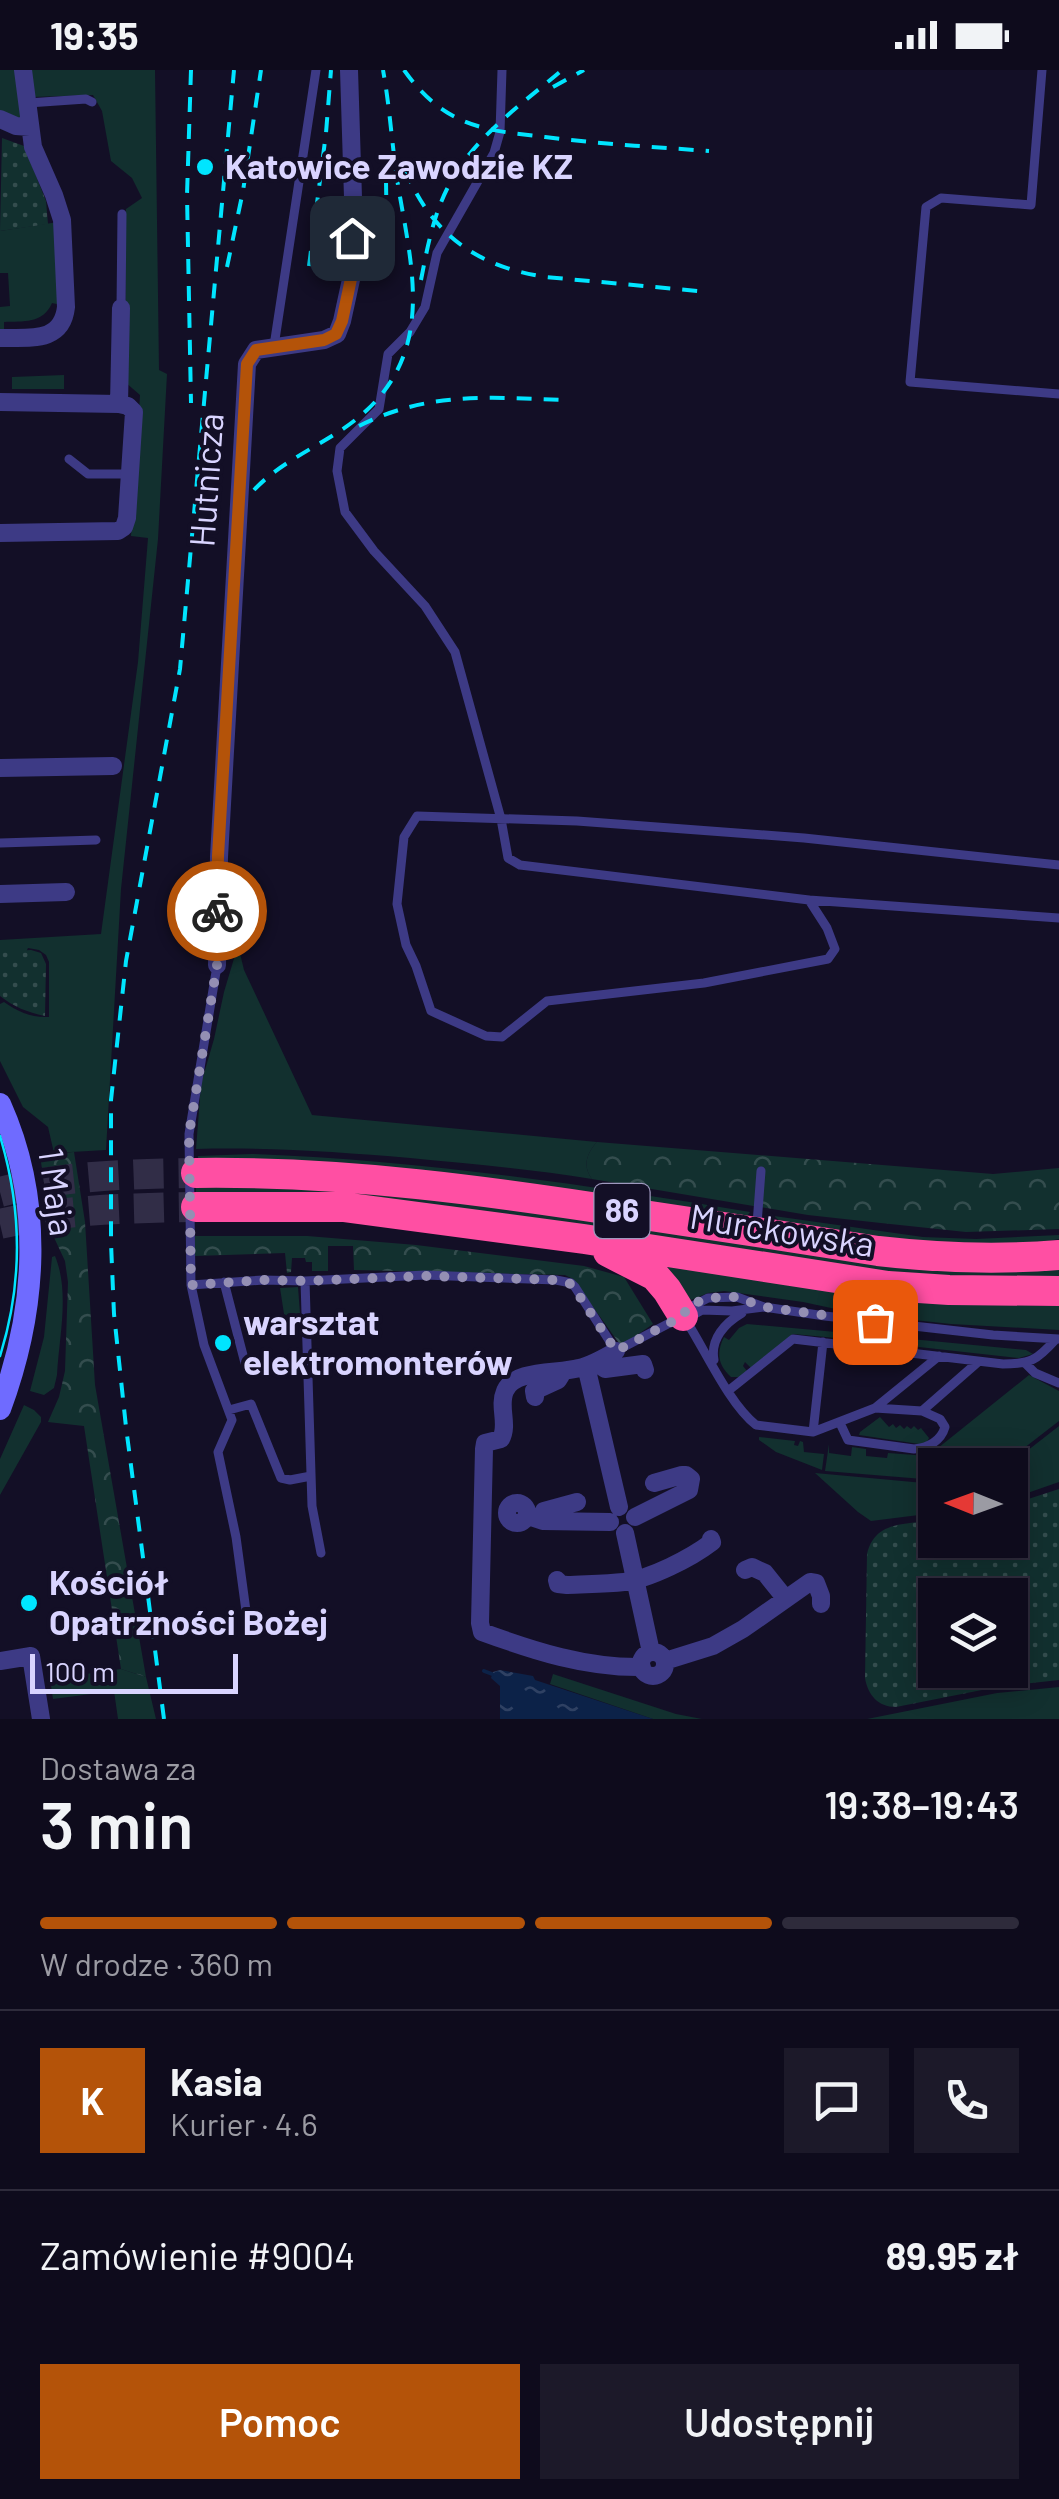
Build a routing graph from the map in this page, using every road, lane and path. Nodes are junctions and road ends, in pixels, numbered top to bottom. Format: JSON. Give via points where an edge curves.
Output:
{"nodes":[{"id":1,"x":23,"y":70,"type":"edge"},
{"id":2,"x":316,"y":70,"type":"edge"},
{"id":3,"x":349,"y":70,"type":"edge"},
{"id":4,"x":502,"y":70,"type":"edge"},
{"id":5,"x":1042,"y":70,"type":"edge"},
{"id":6,"x":92,"y":102,"type":"dead end"},
{"id":7,"x":28,"y":103,"type":"junction"},
{"id":8,"x":0,"y":119,"type":"edge"},
{"id":9,"x":30,"y":128,"type":"junction"},
{"id":10,"x":122,"y":214,"type":"dead end"},
{"id":11,"x":121,"y":308,"type":"joint"},
{"id":12,"x":0,"y":338,"type":"edge"},
{"id":13,"x":274,"y":346,"type":"junction"},
{"id":14,"x":1059,"y":394,"type":"edge"},
{"id":15,"x":0,"y":402,"type":"edge"},
{"id":16,"x":120,"y":404,"type":"junction"},
{"id":17,"x":70,"y":460,"type":"dead end"},
{"id":18,"x":130,"y":474,"type":"junction"},
{"id":19,"x":0,"y":533,"type":"edge"},
{"id":20,"x":113,"y":766,"type":"dead end"},
{"id":21,"x":0,"y":768,"type":"edge"},
{"id":22,"x":501,"y":818,"type":"junction"},
{"id":23,"x":96,"y":840,"type":"dead end"},
{"id":24,"x":0,"y":843,"type":"edge"},
{"id":25,"x":1059,"y":865,"type":"edge"},
{"id":26,"x":66,"y":892,"type":"dead end"},
{"id":27,"x":0,"y":894,"type":"edge"},
{"id":28,"x":809,"y":900,"type":"junction"},
{"id":29,"x":1059,"y":918,"type":"edge"},
{"id":30,"x":217,"y":965,"type":"joint"},
{"id":31,"x":0,"y":1104,"type":"edge"},
{"id":32,"x":761,"y":1171,"type":"dead end"},
{"id":33,"x":196,"y":1173,"type":"tunnel mouth"},
{"id":34,"x":196,"y":1206,"type":"tunnel mouth"},
{"id":35,"x":756,"y":1232,"type":"junction"},
{"id":36,"x":584,"y":1239,"type":"junction"},
{"id":37,"x":1059,"y":1255,"type":"edge"},
{"id":38,"x":306,"y":1281,"type":"junction"},
{"id":39,"x":224,"y":1282,"type":"junction"},
{"id":40,"x":191,"y":1285,"type":"junction"},
{"id":41,"x":1059,"y":1290,"type":"edge"},
{"id":42,"x":764,"y":1307,"type":"junction"},
{"id":43,"x":683,"y":1316,"type":"junction"},
{"id":44,"x":1057,"y":1339,"type":"edge"},
{"id":45,"x":823,"y":1342,"type":"junction"},
{"id":46,"x":616,"y":1351,"type":"junction"},
{"id":47,"x":938,"y":1356,"type":"junction"},
{"id":48,"x":978,"y":1362,"type":"junction"},
{"id":49,"x":244,"y":1363,"type":"dead end"},
{"id":50,"x":590,"y":1364,"type":"junction"},
{"id":51,"x":1026,"y":1364,"type":"junction"},
{"id":52,"x":645,"y":1370,"type":"dead end"},
{"id":53,"x":716,"y":1370,"type":"junction"},
{"id":54,"x":564,"y":1372,"type":"junction"},
{"id":55,"x":1059,"y":1383,"type":"edge"},
{"id":56,"x":728,"y":1391,"type":"junction"},
{"id":57,"x":534,"y":1397,"type":"dead end"},
{"id":58,"x":0,"y":1408,"type":"edge"},
{"id":59,"x":875,"y":1408,"type":"junction"},
{"id":60,"x":228,"y":1410,"type":"junction"},
{"id":61,"x":922,"y":1411,"type":"junction"},
{"id":62,"x":840,"y":1422,"type":"junction"},
{"id":63,"x":813,"y":1432,"type":"junction"},
{"id":64,"x":311,"y":1476,"type":"junction"},
{"id":65,"x":654,"y":1483,"type":"dead end"},
{"id":66,"x":577,"y":1502,"type":"dead end"},
{"id":67,"x":535,"y":1518,"type":"junction"},
{"id":68,"x":482,"y":1520,"type":"junction"},
{"id":69,"x":622,"y":1520,"type":"junction"},
{"id":70,"x":712,"y":1539,"type":"dead end"},
{"id":71,"x":321,"y":1553,"type":"dead end"},
{"id":72,"x":745,"y":1570,"type":"dead end"},
{"id":73,"x":557,"y":1580,"type":"dead end"},
{"id":74,"x":634,"y":1580,"type":"junction"},
{"id":75,"x":785,"y":1598,"type":"junction"},
{"id":76,"x":821,"y":1604,"type":"dead end"},
{"id":77,"x":249,"y":1634,"type":"dead end"},
{"id":78,"x":653,"y":1660,"type":"junction"},
{"id":79,"x":0,"y":1662,"type":"edge"},
{"id":80,"x":41,"y":1719,"type":"edge"}],
"edges":[{"from":1,"to":7,"type":"street"},
{"from":2,"to":13,"type":"lane"},
{"from":3,"to":13,"type":"street","via":[[355,260],[342,321],[324,340]]},
{"from":4,"to":22,"type":"lane","via":[[494,153],[438,253],[425,307],[388,354],[378,410],[340,448],[337,470],[345,512],[455,652]]},
{"from":5,"to":14,"type":"lane","via":[[1031,206],[941,198],[926,207],[910,382]]},
{"from":6,"to":7,"type":"lane"},
{"from":7,"to":9,"type":"street"},
{"from":8,"to":9,"type":"street"},
{"from":9,"to":12,"type":"street","via":[[62,220],[65,320],[46,336]]},
{"from":10,"to":11,"type":"lane"},
{"from":11,"to":16,"type":"street"},
{"from":13,"to":30,"type":"street","name":"Hutnicza","via":[[256,350],[247,364]]},
{"from":15,"to":16,"type":"street"},
{"from":16,"to":18,"type":"street","via":[[134,412]]},
{"from":17,"to":18,"type":"lane","via":[[88,474]]},
{"from":18,"to":19,"type":"street","via":[[127,518],[118,531]]},
{"from":20,"to":21,"type":"street"},
{"from":22,"to":25,"type":"lane","via":[[804,838]]},
{"from":22,"to":28,"type":"lane","via":[[508,858],[520,865]]},
{"from":22,"to":28,"type":"lane","via":[[416,816],[404,837],[397,904],[432,1011],[486,1036],[502,1037],[547,1001],[704,984],[828,959],[835,948]]},
{"from":23,"to":24,"type":"lane"},
{"from":26,"to":27,"type":"street"},
{"from":28,"to":29,"type":"lane"},
{"from":30,"to":40,"type":"lane","via":[[189,1134]]},
{"from":31,"to":58,"type":"street","name":"1 Maja","via":[[22,1169],[31,1234],[22,1340]]},
{"from":32,"to":35,"type":"lane"},
{"from":33,"to":35,"type":"highway","name":"Murckowska","number":"86","via":[[412,1182]]},
{"from":34,"to":36,"type":"highway","name":"Murckowska","number":"86","via":[[343,1208]]},
{"from":35,"to":37,"type":"highway","name":"Murckowska","number":"86","via":[[926,1256]]},
{"from":36,"to":41,"type":"highway","name":"Murckowska","number":"86","via":[[888,1286]]},
{"from":36,"to":43,"type":"highway","via":[[654,1276]]},
{"from":38,"to":39,"type":"lane"},
{"from":38,"to":46,"type":"lane","via":[[444,1276],[568,1282]]},
{"from":38,"to":64,"type":"lane"},
{"from":39,"to":40,"type":"lane"},
{"from":39,"to":49,"type":"lane"},
{"from":40,"to":60,"type":"lane"},
{"from":42,"to":43,"type":"lane"},
{"from":42,"to":44,"type":"lane"},
{"from":42,"to":53,"type":"lane","via":[[722,1328],[712,1352]]},
{"from":43,"to":46,"type":"lane"},
{"from":43,"to":53,"type":"lane"},
{"from":44,"to":51,"type":"lane"},
{"from":45,"to":47,"type":"lane"},
{"from":45,"to":56,"type":"lane","via":[[793,1339]]},
{"from":45,"to":63,"type":"lane"},
{"from":46,"to":50,"type":"street"},
{"from":47,"to":48,"type":"lane"},
{"from":47,"to":59,"type":"lane"},
{"from":48,"to":51,"type":"lane"},
{"from":48,"to":61,"type":"lane"},
{"from":50,"to":52,"type":"street","via":[[605,1370],[642,1364]]},
{"from":50,"to":54,"type":"street"},
{"from":50,"to":69,"type":"street"},
{"from":51,"to":55,"type":"lane"},
{"from":53,"to":56,"type":"lane"},
{"from":54,"to":57,"type":"street"},
{"from":54,"to":68,"type":"street","via":[[520,1376],[505,1390],[504,1432],[484,1448]]},
{"from":56,"to":63,"type":"lane","via":[[756,1425]]},
{"from":59,"to":61,"type":"lane"},
{"from":59,"to":62,"type":"lane"},
{"from":60,"to":64,"type":"lane","via":[[251,1404],[281,1478]]},
{"from":60,"to":77,"type":"lane","via":[[232,1420],[218,1452]]},
{"from":61,"to":62,"type":"lane","via":[[945,1427],[925,1448],[848,1440]]},
{"from":62,"to":63,"type":"lane"},
{"from":64,"to":71,"type":"lane"},
{"from":65,"to":69,"type":"street","via":[[682,1475],[692,1480],[676,1498]]},
{"from":66,"to":67,"type":"street"},
{"from":67,"to":68,"type":"street","via":[[516,1503],[508,1515]]},
{"from":67,"to":69,"type":"street"},
{"from":68,"to":78,"type":"street","via":[[482,1632],[575,1662],[621,1668]]},
{"from":69,"to":74,"type":"street"},
{"from":70,"to":74,"type":"street"},
{"from":72,"to":75,"type":"street","via":[[769,1568]]},
{"from":73,"to":74,"type":"street"},
{"from":74,"to":78,"type":"street","via":[[650,1616]]},
{"from":75,"to":76,"type":"street","via":[[816,1583]]},
{"from":75,"to":78,"type":"street","via":[[713,1646]]},
{"from":79,"to":80,"type":"street","via":[[31,1656]]}]}
